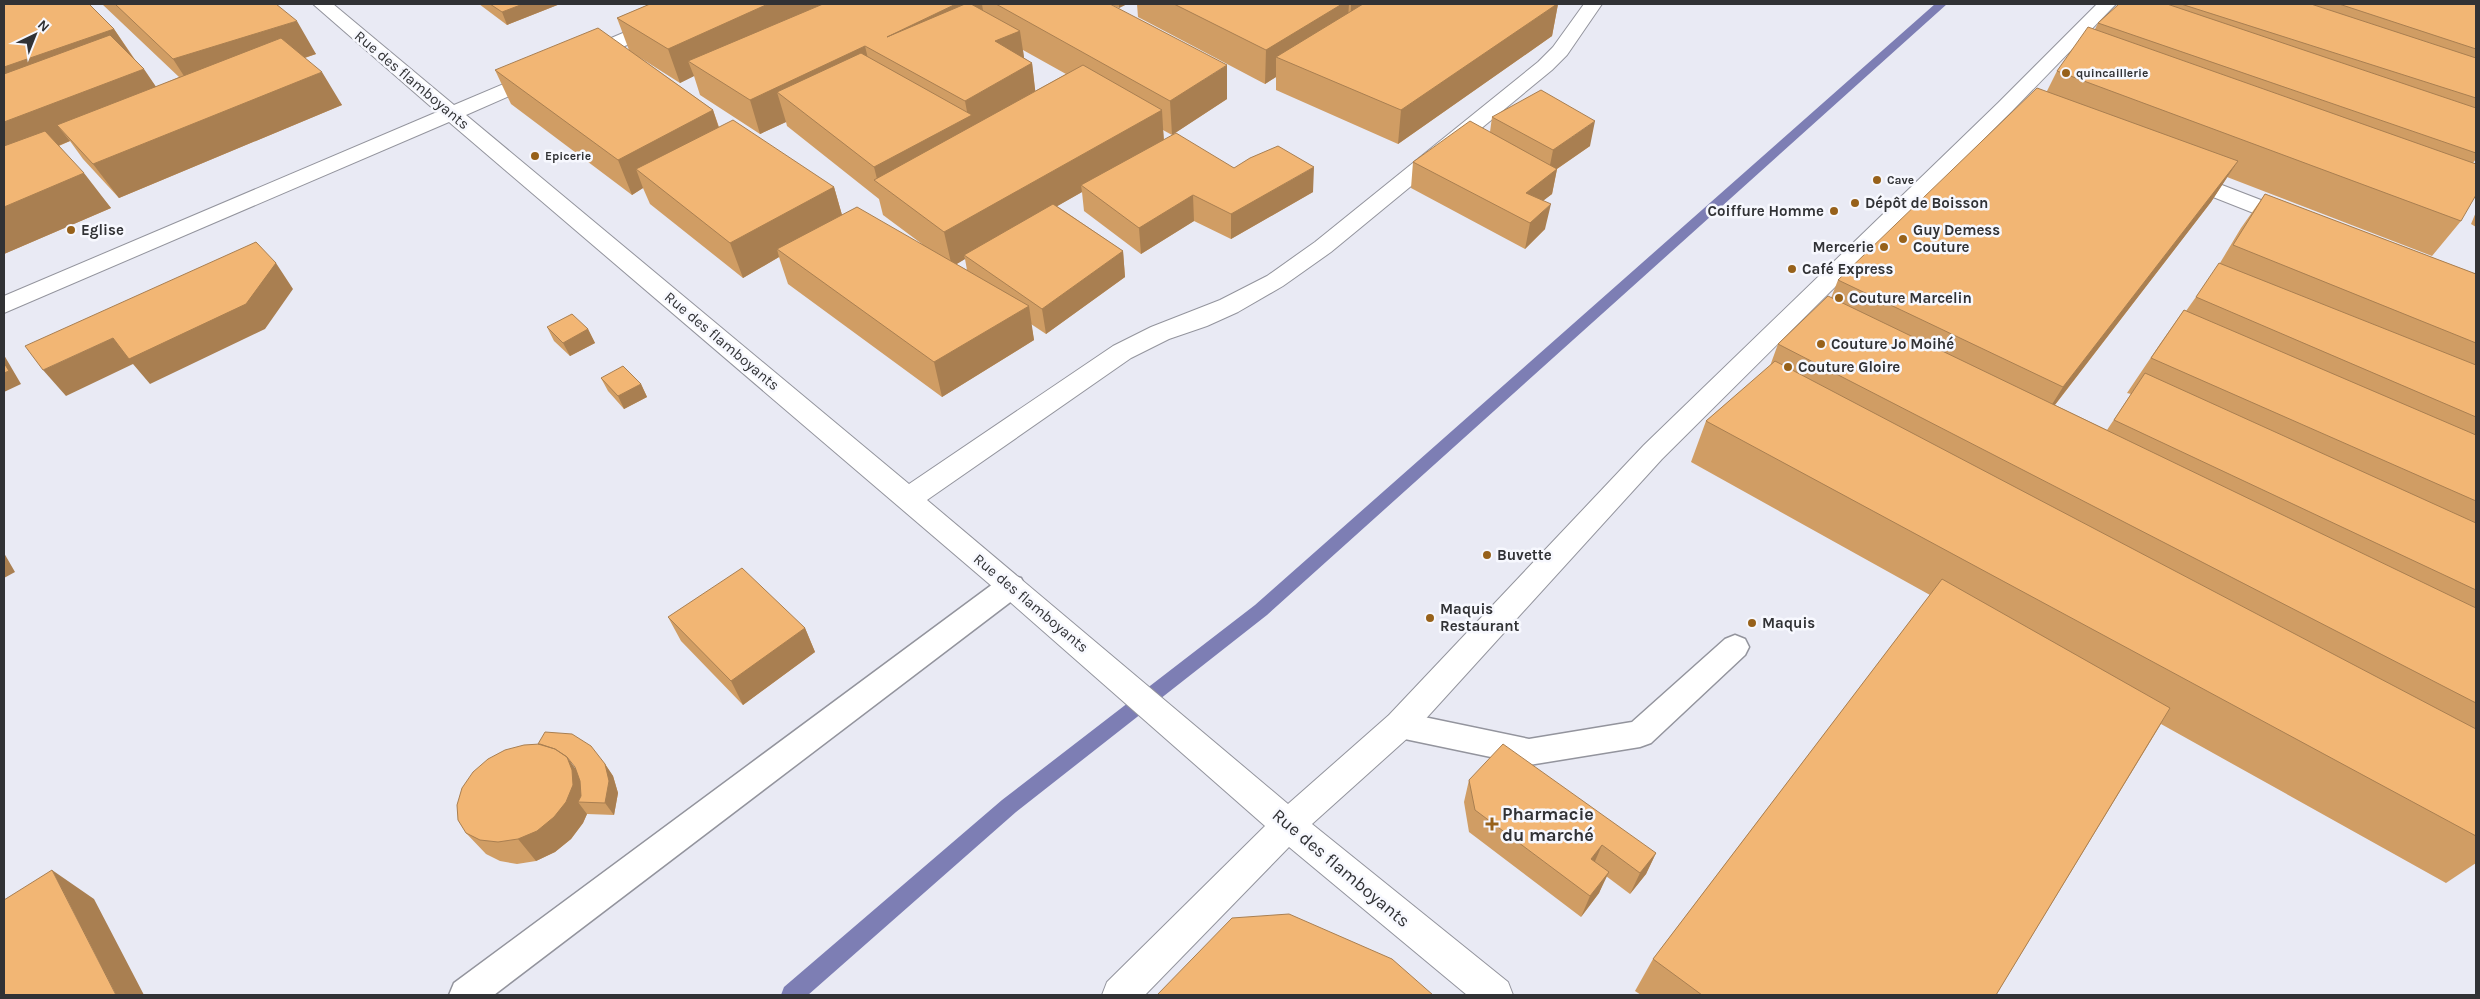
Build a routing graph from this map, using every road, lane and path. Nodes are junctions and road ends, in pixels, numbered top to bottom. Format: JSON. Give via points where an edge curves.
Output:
{"nodes":[{"id":1,"x":322,"y":4,"type":"edge"},
{"id":2,"x":706,"y":4,"type":"edge"},
{"id":3,"x":1592,"y":4,"type":"edge"},
{"id":4,"x":2107,"y":4,"type":"edge"},
{"id":5,"x":570,"y":62,"type":"edge"},
{"id":6,"x":552,"y":70,"type":"edge"},
{"id":7,"x":452,"y":113,"type":"junction"},
{"id":8,"x":2167,"y":171,"type":"edge"},
{"id":9,"x":2314,"y":228,"type":"edge"},
{"id":10,"x":4,"y":306,"type":"edge"},
{"id":11,"x":908,"y":499,"type":"junction"},
{"id":12,"x":1012,"y":586,"type":"junction"},
{"id":13,"x":1735,"y":648,"type":"dead end"},
{"id":14,"x":1400,"y":725,"type":"junction"},
{"id":15,"x":1288,"y":825,"type":"junction"},
{"id":16,"x":466,"y":995,"type":"edge"},
{"id":17,"x":1120,"y":995,"type":"edge"},
{"id":18,"x":1495,"y":995,"type":"edge"}],
"edges":[{"from":1,"to":7,"type":"street","name":"Rue des flamboyants"},
{"from":2,"to":5,"type":"street"},
{"from":3,"to":11,"type":"street","via":[[1560,52],[1545,66],[1323,247],[1275,281],[1229,306],[1122,352]]},
{"from":4,"to":14,"type":"street","via":[[2014,111],[1653,452]]},
{"from":6,"to":7,"type":"street"},
{"from":7,"to":10,"type":"street"},
{"from":7,"to":11,"type":"street","name":"Rue des flamboyants"},
{"from":8,"to":9,"type":"street"},
{"from":11,"to":12,"type":"street","name":"Rue des flamboyants"},
{"from":12,"to":15,"type":"street","name":"Rue des flamboyants"},
{"from":12,"to":16,"type":"lane"},
{"from":13,"to":14,"type":"lane","via":[[1640,734],[1529,752]]},
{"from":14,"to":15,"type":"street"},
{"from":15,"to":17,"type":"street"},
{"from":15,"to":18,"type":"street","name":"Rue des flamboyants"}]}
